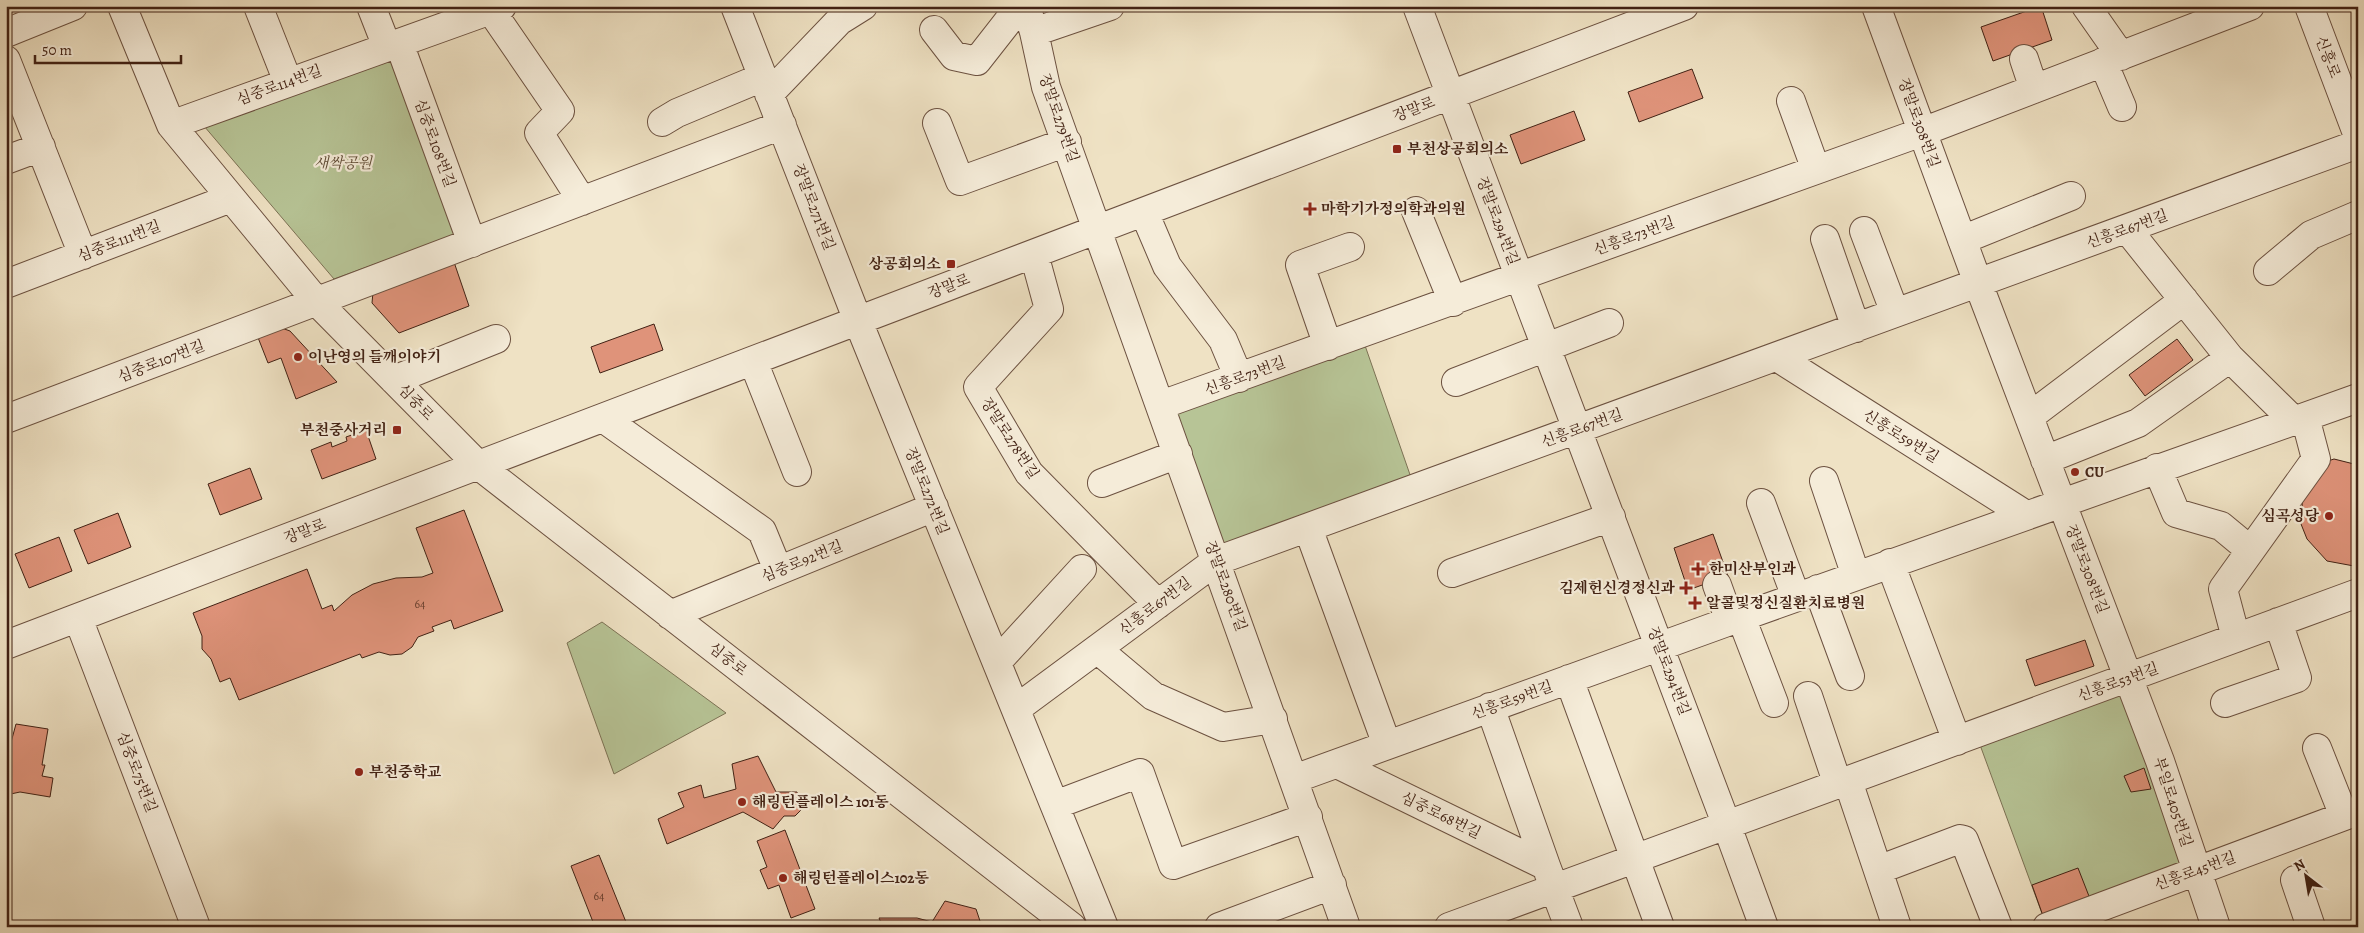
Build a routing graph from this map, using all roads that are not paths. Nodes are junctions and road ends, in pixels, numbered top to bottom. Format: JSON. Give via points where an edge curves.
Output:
{"nodes":[{"id":1,"x":73,"y":6,"type":"edge"},
{"id":2,"x":122,"y":6,"type":"edge"},
{"id":3,"x":258,"y":6,"type":"edge"},
{"id":4,"x":372,"y":6,"type":"edge"},
{"id":5,"x":735,"y":6,"type":"edge"},
{"id":6,"x":863,"y":6,"type":"edge"},
{"id":7,"x":1020,"y":6,"type":"edge"},
{"id":8,"x":1026,"y":6,"type":"edge"},
{"id":9,"x":1110,"y":6,"type":"edge"},
{"id":10,"x":1417,"y":6,"type":"edge"},
{"id":11,"x":1684,"y":6,"type":"edge"},
{"id":12,"x":1876,"y":6,"type":"edge"},
{"id":13,"x":2086,"y":6,"type":"edge"},
{"id":14,"x":2250,"y":6,"type":"edge"},
{"id":15,"x":2309,"y":6,"type":"edge"},
{"id":16,"x":493,"y":8,"type":"edge"},
{"id":17,"x":934,"y":30,"type":"dead end"},
{"id":18,"x":1034,"y":32,"type":"junction"},
{"id":19,"x":6,"y":33,"type":"edge"},
{"id":20,"x":393,"y":45,"type":"junction"},
{"id":21,"x":2112,"y":59,"type":"junction"},
{"id":22,"x":6,"y":60,"type":"edge"},
{"id":23,"x":2024,"y":60,"type":"dead end"},
{"id":24,"x":288,"y":82,"type":"junction"},
{"id":25,"x":766,"y":86,"type":"junction"},
{"id":26,"x":2034,"y":89,"type":"junction"},
{"id":27,"x":1451,"y":95,"type":"junction"},
{"id":28,"x":1791,"y":101,"type":"dead end"},
{"id":29,"x":2122,"y":107,"type":"dead end"},
{"id":30,"x":662,"y":122,"type":"dead end"},
{"id":31,"x":171,"y":124,"type":"junction"},
{"id":32,"x":938,"y":124,"type":"dead end"},
{"id":33,"x":782,"y":125,"type":"junction"},
{"id":34,"x":1922,"y":132,"type":"junction"},
{"id":35,"x":2358,"y":136,"type":"edge"},
{"id":36,"x":1067,"y":142,"type":"junction"},
{"id":37,"x":2358,"y":144,"type":"edge"},
{"id":38,"x":41,"y":147,"type":"junction"},
{"id":39,"x":6,"y":160,"type":"edge"},
{"id":40,"x":1816,"y":170,"type":"junction"},
{"id":41,"x":2071,"y":196,"type":"dead end"},
{"id":42,"x":231,"y":198,"type":"junction"},
{"id":43,"x":582,"y":201,"type":"junction"},
{"id":44,"x":1416,"y":211,"type":"dead end"},
{"id":45,"x":1144,"y":212,"type":"junction"},
{"id":46,"x":2358,"y":215,"type":"edge"},
{"id":47,"x":1099,"y":229,"type":"junction"},
{"id":48,"x":2127,"y":229,"type":"junction"},
{"id":49,"x":1864,"y":231,"type":"dead end"},
{"id":50,"x":1825,"y":239,"type":"dead end"},
{"id":51,"x":1962,"y":240,"type":"junction"},
{"id":52,"x":472,"y":244,"type":"junction"},
{"id":53,"x":1350,"y":248,"type":"dead end"},
{"id":54,"x":1034,"y":254,"type":"junction"},
{"id":55,"x":83,"y":255,"type":"junction"},
{"id":56,"x":2268,"y":271,"type":"dead end"},
{"id":57,"x":1520,"y":278,"type":"junction"},
{"id":58,"x":1978,"y":283,"type":"junction"},
{"id":59,"x":6,"y":284,"type":"edge"},
{"id":60,"x":2184,"y":300,"type":"junction"},
{"id":61,"x":317,"y":302,"type":"junction"},
{"id":62,"x":1452,"y":302,"type":"junction"},
{"id":63,"x":1895,"y":313,"type":"junction"},
{"id":64,"x":858,"y":321,"type":"junction"},
{"id":65,"x":1609,"y":323,"type":"dead end"},
{"id":66,"x":1856,"y":328,"type":"junction"},
{"id":67,"x":496,"y":339,"type":"dead end"},
{"id":68,"x":1328,"y":346,"type":"junction"},
{"id":69,"x":1546,"y":346,"type":"junction"},
{"id":70,"x":1777,"y":357,"type":"junction"},
{"id":71,"x":2230,"y":358,"type":"junction"},
{"id":72,"x":754,"y":360,"type":"junction"},
{"id":73,"x":1239,"y":378,"type":"junction"},
{"id":74,"x":394,"y":380,"type":"junction"},
{"id":75,"x":1456,"y":382,"type":"dead end"},
{"id":76,"x":2358,"y":398,"type":"edge"},
{"id":77,"x":1161,"y":405,"type":"junction"},
{"id":78,"x":2029,"y":417,"type":"junction"},
{"id":79,"x":603,"y":418,"type":"junction"},
{"id":80,"x":6,"y":419,"type":"edge"},
{"id":81,"x":2299,"y":419,"type":"junction"},
{"id":82,"x":1578,"y":430,"type":"junction"},
{"id":83,"x":1178,"y":454,"type":"junction"},
{"id":84,"x":2045,"y":460,"type":"junction"},
{"id":85,"x":478,"y":466,"type":"junction"},
{"id":86,"x":2157,"y":468,"type":"junction"},
{"id":87,"x":797,"y":472,"type":"dead end"},
{"id":88,"x":1824,"y":481,"type":"dead end"},
{"id":89,"x":1102,"y":483,"type":"dead end"},
{"id":90,"x":2061,"y":502,"type":"junction"},
{"id":91,"x":1761,"y":503,"type":"dead end"},
{"id":92,"x":934,"y":507,"type":"junction"},
{"id":93,"x":2026,"y":515,"type":"junction"},
{"id":94,"x":1611,"y":517,"type":"junction"},
{"id":95,"x":1308,"y":528,"type":"junction"},
{"id":96,"x":2250,"y":550,"type":"junction"},
{"id":97,"x":1216,"y":560,"type":"junction"},
{"id":98,"x":1890,"y":563,"type":"junction"},
{"id":99,"x":1082,"y":569,"type":"dead end"},
{"id":100,"x":778,"y":570,"type":"junction"},
{"id":101,"x":1452,"y":573,"type":"dead end"},
{"id":102,"x":1856,"y":576,"type":"junction"},
{"id":103,"x":1717,"y":585,"type":"dead end"},
{"id":104,"x":1807,"y":593,"type":"junction"},
{"id":105,"x":2358,"y":593,"type":"edge"},
{"id":106,"x":1158,"y":604,"type":"junction"},
{"id":107,"x":670,"y":615,"type":"junction"},
{"id":108,"x":78,"y":618,"type":"junction"},
{"id":109,"x":1736,"y":619,"type":"junction"},
{"id":110,"x":2278,"y":622,"type":"junction"},
{"id":111,"x":2236,"y":638,"type":"junction"},
{"id":112,"x":6,"y":645,"type":"edge"},
{"id":113,"x":1660,"y":646,"type":"junction"},
{"id":114,"x":1097,"y":649,"type":"junction"},
{"id":115,"x":997,"y":662,"type":"junction"},
{"id":116,"x":1850,"y":676,"type":"dead end"},
{"id":117,"x":2128,"y":678,"type":"junction"},
{"id":118,"x":1569,"y":679,"type":"junction"},
{"id":119,"x":1808,"y":696,"type":"dead end"},
{"id":120,"x":1774,"y":703,"type":"dead end"},
{"id":121,"x":2226,"y":704,"type":"dead end"},
{"id":122,"x":1490,"y":708,"type":"junction"},
{"id":123,"x":1016,"y":709,"type":"junction"},
{"id":124,"x":1273,"y":719,"type":"junction"},
{"id":125,"x":1958,"y":741,"type":"junction"},
{"id":126,"x":1388,"y":745,"type":"junction"},
{"id":127,"x":2318,"y":748,"type":"dead end"},
{"id":128,"x":1337,"y":764,"type":"junction"},
{"id":129,"x":1294,"y":779,"type":"junction"},
{"id":130,"x":1843,"y":783,"type":"junction"},
{"id":131,"x":1055,"y":805,"type":"junction"},
{"id":132,"x":2354,"y":815,"type":"edge"},
{"id":133,"x":1308,"y":817,"type":"junction"},
{"id":134,"x":1727,"y":826,"type":"junction"},
{"id":135,"x":1636,"y":859,"type":"junction"},
{"id":136,"x":1878,"y":870,"type":"junction"},
{"id":137,"x":2195,"y":871,"type":"junction"},
{"id":138,"x":1551,"y":877,"type":"junction"},
{"id":139,"x":2295,"y":880,"type":"dead end"},
{"id":140,"x":1332,"y":885,"type":"junction"},
{"id":141,"x":196,"y":927,"type":"edge"},
{"id":142,"x":1072,"y":927,"type":"edge"},
{"id":143,"x":1104,"y":927,"type":"edge"},
{"id":144,"x":1219,"y":927,"type":"edge"},
{"id":145,"x":1346,"y":927,"type":"edge"},
{"id":146,"x":1449,"y":927,"type":"edge"},
{"id":147,"x":1569,"y":927,"type":"edge"},
{"id":148,"x":1660,"y":927,"type":"edge"},
{"id":149,"x":1764,"y":927,"type":"edge"},
{"id":150,"x":1897,"y":927,"type":"edge"},
{"id":151,"x":1998,"y":927,"type":"edge"},
{"id":152,"x":2047,"y":927,"type":"edge"},
{"id":153,"x":2216,"y":927,"type":"edge"},
{"id":154,"x":2311,"y":927,"type":"edge"}],
"edges":[{"from":1,"to":19,"type":"street"},
{"from":2,"to":31,"type":"street","name":"심중로"},
{"from":3,"to":24,"type":"street"},
{"from":4,"to":20,"type":"street"},
{"from":5,"to":25,"type":"street","name":"장말로271번길"},
{"from":6,"to":25,"type":"street","via":[[839,21]]},
{"from":7,"to":17,"type":"street","via":[[977,61],[954,56]]},
{"from":8,"to":18,"type":"street","name":"장말로279번길"},
{"from":9,"to":18,"type":"street"},
{"from":10,"to":27,"type":"street","name":"장말로294번길"},
{"from":11,"to":27,"type":"street","name":"장말로"},
{"from":12,"to":34,"type":"street","name":"장말로308번길"},
{"from":13,"to":21,"type":"street"},
{"from":14,"to":21,"type":"street","name":"신흥로73번길"},
{"from":15,"to":35,"type":"street","name":"신흥로"},
{"from":16,"to":20,"type":"street","name":"심중로114번길"},
{"from":16,"to":43,"type":"street","via":[[560,110],[539,133]]},
{"from":18,"to":36,"type":"street","name":"장말로279번길","via":[[1046,87]]},
{"from":20,"to":24,"type":"street","name":"심중로114번길"},
{"from":20,"to":52,"type":"street","name":"심중로108번길"},
{"from":21,"to":26,"type":"street","name":"신흥로73번길"},
{"from":21,"to":29,"type":"street"},
{"from":22,"to":38,"type":"street"},
{"from":23,"to":26,"type":"street"},
{"from":24,"to":31,"type":"street","name":"심중로114번길"},
{"from":25,"to":30,"type":"street","via":[[676,113]]},
{"from":25,"to":33,"type":"street","name":"장말로271번길"},
{"from":26,"to":34,"type":"street","name":"신흥로73번길"},
{"from":27,"to":45,"type":"street","name":"장말로"},
{"from":27,"to":57,"type":"street","name":"장말로294번길"},
{"from":28,"to":40,"type":"street"},
{"from":31,"to":42,"type":"street","name":"심중로"},
{"from":32,"to":36,"type":"street","via":[[960,181]]},
{"from":33,"to":43,"type":"street"},
{"from":33,"to":64,"type":"street","name":"장말로271번길"},
{"from":34,"to":40,"type":"street","name":"신흥로73번길"},
{"from":34,"to":51,"type":"street","name":"장말로308번길"},
{"from":36,"to":47,"type":"street","name":"장말로279번길"},
{"from":37,"to":48,"type":"street","name":"신흥로67번길"},
{"from":38,"to":39,"type":"street"},
{"from":38,"to":55,"type":"street"},
{"from":40,"to":57,"type":"street","name":"신흥로73번길"},
{"from":41,"to":51,"type":"street"},
{"from":42,"to":55,"type":"street","name":"심중로111번길"},
{"from":42,"to":61,"type":"street","name":"심중로"},
{"from":43,"to":52,"type":"street"},
{"from":44,"to":62,"type":"street"},
{"from":45,"to":47,"type":"street","name":"장말로"},
{"from":45,"to":73,"type":"street","via":[[1167,266],[1223,340]]},
{"from":46,"to":56,"type":"street","via":[[2311,235]]},
{"from":47,"to":54,"type":"street","name":"장말로"},
{"from":47,"to":77,"type":"street","name":"장말로280번길"},
{"from":48,"to":58,"type":"street","name":"신흥로67번길"},
{"from":48,"to":60,"type":"street"},
{"from":49,"to":63,"type":"street"},
{"from":50,"to":66,"type":"street"},
{"from":51,"to":58,"type":"street","name":"장말로308번길"},
{"from":52,"to":61,"type":"street"},
{"from":53,"to":68,"type":"street","via":[[1300,265]]},
{"from":54,"to":64,"type":"street","name":"장말로"},
{"from":54,"to":106,"type":"street","name":"장말로278번길","via":[[1049,309],[978,387],[1028,473]]},
{"from":55,"to":59,"type":"street","name":"심중로111번길"},
{"from":57,"to":62,"type":"street","name":"신흥로73번길"},
{"from":57,"to":69,"type":"street","name":"장말로294번길"},
{"from":58,"to":63,"type":"street","name":"신흥로67번길"},
{"from":58,"to":78,"type":"street","name":"장말로308번길"},
{"from":60,"to":71,"type":"street"},
{"from":60,"to":78,"type":"street"},
{"from":61,"to":74,"type":"street","name":"심중로"},
{"from":61,"to":80,"type":"street","name":"심중로107번길"},
{"from":62,"to":68,"type":"street","name":"신흥로73번길"},
{"from":63,"to":66,"type":"street","name":"신흥로67번길"},
{"from":64,"to":72,"type":"street","name":"장말로"},
{"from":64,"to":92,"type":"street","name":"장말로272번길"},
{"from":65,"to":69,"type":"street"},
{"from":66,"to":70,"type":"street","name":"신흥로67번길"},
{"from":67,"to":74,"type":"street","name":"심중로"},
{"from":68,"to":73,"type":"street","name":"신흥로73번길"},
{"from":69,"to":75,"type":"street"},
{"from":69,"to":82,"type":"street","name":"장말로294번길"},
{"from":70,"to":82,"type":"street","name":"신흥로67번길"},
{"from":70,"to":93,"type":"street","name":"신흥로59번길"},
{"from":71,"to":81,"type":"street"},
{"from":71,"to":84,"type":"street","via":[[2138,423]]},
{"from":72,"to":79,"type":"street","name":"장말로"},
{"from":72,"to":87,"type":"street"},
{"from":73,"to":77,"type":"street","name":"신흥로73번길"},
{"from":74,"to":85,"type":"street","name":"심중로"},
{"from":76,"to":81,"type":"street","name":"신흥로59번길"},
{"from":77,"to":83,"type":"street","name":"장말로280번길"},
{"from":78,"to":84,"type":"street","name":"장말로308번길"},
{"from":79,"to":85,"type":"street","name":"장말로"},
{"from":79,"to":100,"type":"street","via":[[762,531]]},
{"from":81,"to":86,"type":"street","name":"신흥로59번길"},
{"from":81,"to":96,"type":"street","via":[[2316,459]]},
{"from":82,"to":94,"type":"street","name":"장말로294번길"},
{"from":82,"to":95,"type":"street","name":"신흥로67번길"},
{"from":83,"to":89,"type":"street"},
{"from":83,"to":97,"type":"street","name":"장말로280번길"},
{"from":84,"to":90,"type":"street","name":"장말로308번길"},
{"from":85,"to":107,"type":"street","name":"심중로"},
{"from":85,"to":108,"type":"street","name":"장말로"},
{"from":86,"to":90,"type":"street","name":"신흥로59번길"},
{"from":86,"to":96,"type":"street","via":[[2176,513],[2221,526]]},
{"from":88,"to":102,"type":"street"},
{"from":90,"to":93,"type":"street","name":"신흥로59번길"},
{"from":90,"to":117,"type":"street","name":"장말로308번길"},
{"from":91,"to":104,"type":"street"},
{"from":92,"to":100,"type":"street","name":"심중로92번길"},
{"from":92,"to":115,"type":"street","name":"장말로272번길"},
{"from":93,"to":98,"type":"street","name":"신흥로59번길"},
{"from":94,"to":101,"type":"street"},
{"from":94,"to":113,"type":"street","name":"장말로294번길"},
{"from":95,"to":97,"type":"street","name":"신흥로67번길"},
{"from":95,"to":126,"type":"street"},
{"from":96,"to":111,"type":"street","via":[[2223,590]]},
{"from":97,"to":106,"type":"street","name":"신흥로67번길"},
{"from":97,"to":124,"type":"street","name":"장말로280번길"},
{"from":98,"to":102,"type":"street","name":"신흥로59번길"},
{"from":98,"to":125,"type":"street"},
{"from":99,"to":115,"type":"street"},
{"from":100,"to":107,"type":"street","name":"심중로92번길"},
{"from":102,"to":104,"type":"street","name":"신흥로59번길"},
{"from":103,"to":109,"type":"street"},
{"from":104,"to":109,"type":"street","name":"신흥로59번길"},
{"from":104,"to":116,"type":"street"},
{"from":105,"to":110,"type":"street","name":"신흥로53번길"},
{"from":106,"to":114,"type":"street","name":"신흥로67번길"},
{"from":107,"to":142,"type":"street","name":"심중로"},
{"from":108,"to":112,"type":"street","name":"장말로"},
{"from":108,"to":141,"type":"street","name":"심중로75번길"},
{"from":109,"to":113,"type":"street","name":"신흥로59번길"},
{"from":109,"to":120,"type":"street"},
{"from":110,"to":111,"type":"street","name":"신흥로53번길"},
{"from":110,"to":121,"type":"street","via":[[2297,678]]},
{"from":111,"to":117,"type":"street","name":"신흥로53번길"},
{"from":113,"to":118,"type":"street","name":"신흥로59번길"},
{"from":113,"to":134,"type":"street","name":"장말로294번길"},
{"from":114,"to":123,"type":"street","name":"신흥로67번길"},
{"from":114,"to":124,"type":"street","via":[[1154,696],[1223,727]]},
{"from":115,"to":123,"type":"street","name":"장말로272번길"},
{"from":117,"to":125,"type":"street","name":"신흥로53번길"},
{"from":117,"to":137,"type":"street","name":"부일로405번길","via":[[2160,761]]},
{"from":118,"to":122,"type":"street","name":"신흥로59번길"},
{"from":118,"to":135,"type":"street"},
{"from":119,"to":130,"type":"street"},
{"from":122,"to":126,"type":"street","name":"신흥로59번길"},
{"from":122,"to":138,"type":"street"},
{"from":123,"to":131,"type":"street","name":"장말로272번길"},
{"from":124,"to":129,"type":"street","name":"장말로280번길"},
{"from":125,"to":130,"type":"street","name":"신흥로53번길"},
{"from":126,"to":128,"type":"street","name":"신흥로59번길"},
{"from":127,"to":132,"type":"street","name":"신흥로45번길"},
{"from":128,"to":129,"type":"street","name":"신흥로59번길"},
{"from":128,"to":138,"type":"street","name":"심중로68번길"},
{"from":129,"to":133,"type":"street","name":"장말로280번길"},
{"from":130,"to":134,"type":"street","name":"신흥로53번길"},
{"from":130,"to":136,"type":"street"},
{"from":131,"to":133,"type":"street","via":[[1140,773],[1172,865]]},
{"from":131,"to":143,"type":"street","name":"장말로272번길"},
{"from":132,"to":137,"type":"street","name":"신흥로45번길"},
{"from":133,"to":140,"type":"street","name":"장말로280번길"},
{"from":134,"to":135,"type":"street"},
{"from":134,"to":149,"type":"street","name":"장말로294번길"},
{"from":135,"to":138,"type":"street"},
{"from":135,"to":148,"type":"street"},
{"from":136,"to":150,"type":"street"},
{"from":136,"to":151,"type":"street","via":[[1964,840]]},
{"from":137,"to":152,"type":"street","name":"신흥로45번길"},
{"from":137,"to":153,"type":"street","name":"부일로405번길"},
{"from":138,"to":146,"type":"street"},
{"from":138,"to":147,"type":"street"},
{"from":139,"to":154,"type":"street"},
{"from":140,"to":144,"type":"street"},
{"from":140,"to":145,"type":"street","name":"장말로280번길"}]}
